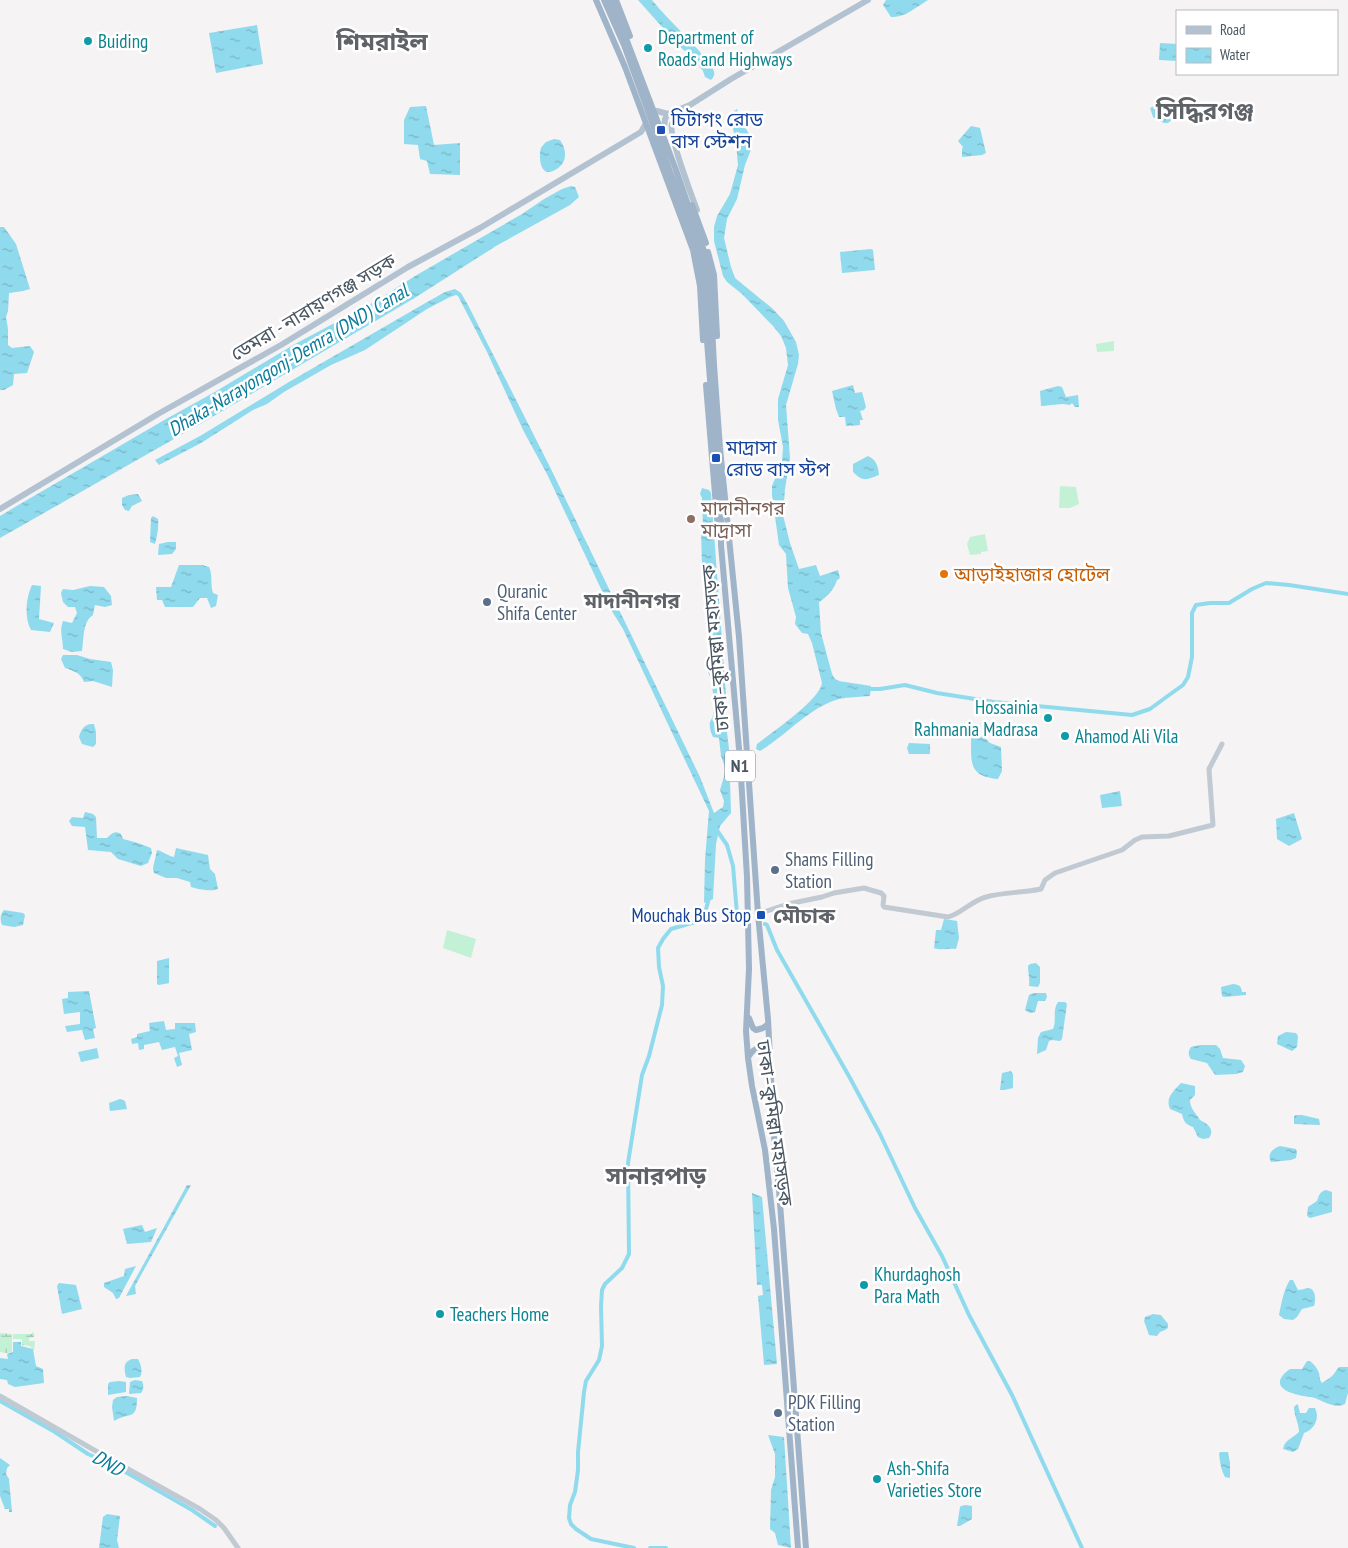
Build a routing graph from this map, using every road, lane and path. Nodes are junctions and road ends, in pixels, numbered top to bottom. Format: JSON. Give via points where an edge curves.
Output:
{"nodes":[{"id":1,"x":596,"y":0,"type":"edge"},
{"id":2,"x":604,"y":0,"type":"edge"},
{"id":3,"x":610,"y":0,"type":"edge"},
{"id":4,"x":616,"y":0,"type":"edge"},
{"id":5,"x":868,"y":0,"type":"edge"},
{"id":6,"x":690,"y":105,"type":"junction"},
{"id":7,"x":657,"y":111,"type":"junction"},
{"id":8,"x":668,"y":114,"type":"junction"},
{"id":9,"x":645,"y":124,"type":"junction"},
{"id":10,"x":664,"y":129,"type":"junction"},
{"id":11,"x":642,"y":132,"type":"junction"},
{"id":12,"x":649,"y":134,"type":"junction"},
{"id":13,"x":697,"y":216,"type":"junction"},
{"id":14,"x":0,"y":509,"type":"edge"},
{"id":15,"x":729,"y":544,"type":"junction"},
{"id":16,"x":721,"y":546,"type":"junction"},
{"id":17,"x":1222,"y":744,"type":"dead end"},
{"id":18,"x":758,"y":914,"type":"junction"},
{"id":19,"x":747,"y":1015,"type":"junction"},
{"id":20,"x":768,"y":1024,"type":"junction"},
{"id":21,"x":769,"y":1056,"type":"junction"},
{"id":22,"x":748,"y":1058,"type":"junction"},
{"id":23,"x":0,"y":1396,"type":"edge"},
{"id":24,"x":806,"y":1547,"type":"edge"},
{"id":25,"x":238,"y":1548,"type":"edge"},
{"id":26,"x":798,"y":1548,"type":"edge"}],
"edges":[{"from":1,"to":9,"type":"highway"},
{"from":2,"to":16,"type":"highway","name":"ঢাকা–কুমিল্লা মহাসড়ক","number":"N1","via":[[669,168],[703,272]]},
{"from":3,"to":15,"type":"highway","name":"ঢাকা–কুমিল্লা মহাসড়ক","number":"N1","via":[[704,251],[710,286]]},
{"from":4,"to":7,"type":"highway"},
{"from":5,"to":6,"type":"main road"},
{"from":6,"to":8,"type":"main road"},
{"from":6,"to":13,"type":"main road","via":[[671,125]]},
{"from":7,"to":8,"type":"main road"},
{"from":7,"to":10,"type":"highway"},
{"from":8,"to":10,"type":"main road"},
{"from":9,"to":11,"type":"main road"},
{"from":9,"to":12,"type":"highway"},
{"from":10,"to":13,"type":"highway"},
{"from":11,"to":12,"type":"main road"},
{"from":11,"to":14,"type":"main road","name":"ডেমরা - নারায়ণগঞ্জ সড়ক"},
{"from":12,"to":16,"type":"highway","via":[[695,258],[715,513]]},
{"from":13,"to":15,"type":"highway","via":[[714,276],[731,530]]},
{"from":15,"to":18,"type":"highway","name":"ঢাকা–কুমিল্লা মহাসড়ক","number":"N1","via":[[739,637]]},
{"from":16,"to":19,"type":"highway","name":"ঢাকা–কুমিল্লা মহাসড়ক","number":"N1","via":[[747,877]]},
{"from":17,"to":18,"type":"street","via":[[1209,769],[1213,825],[1169,836],[1142,837],[1122,850],[1055,873],[1045,880],[1041,889],[987,896],[948,917],[884,906],[881,893],[864,888],[788,904]]},
{"from":18,"to":20,"type":"highway","name":"ঢাকা–কুমিল্লা মহাসড়ক","number":"N1"},
{"from":19,"to":20,"type":"highway","via":[[756,1030]]},
{"from":19,"to":22,"type":"highway","name":"ঢাকা–কুমিল্লা মহাসড়ক","number":"N1"},
{"from":20,"to":21,"type":"highway","name":"ঢাকা–কুমিল্লা মহাসড়ক","number":"N1"},
{"from":21,"to":22,"type":"highway","via":[[758,1048]]},
{"from":21,"to":24,"type":"highway","name":"ঢাকা–কুমিল্লা মহাসড়ক","number":"N1"},
{"from":22,"to":26,"type":"highway","name":"ঢাকা–কুমিল্লা মহাসড়ক","number":"N1","via":[[774,1229]]},
{"from":23,"to":25,"type":"street","via":[[200,1509],[220,1524]]}]}
